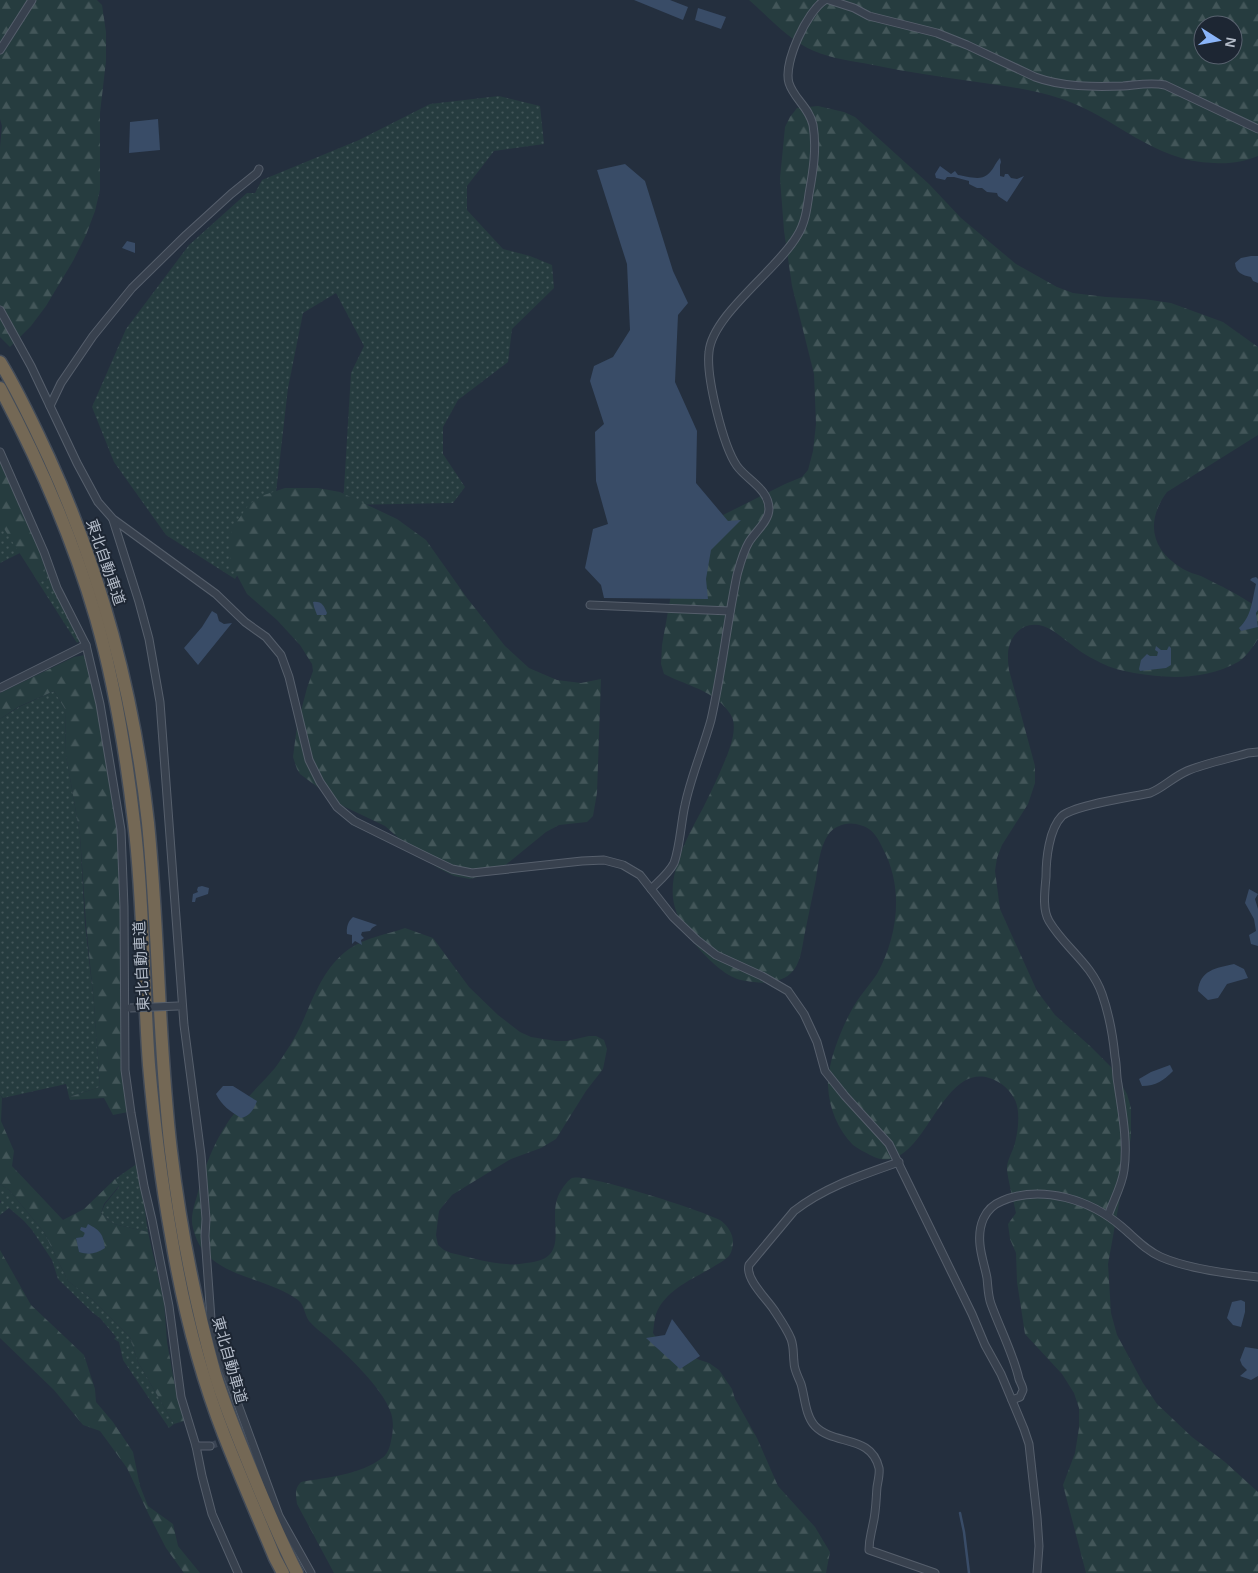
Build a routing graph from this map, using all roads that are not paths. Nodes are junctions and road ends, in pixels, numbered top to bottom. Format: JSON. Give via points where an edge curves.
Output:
{"nodes":[{"id":1,"x":32,"y":0,"type":"edge"},
{"id":2,"x":825,"y":0,"type":"edge"},
{"id":3,"x":829,"y":0,"type":"edge"},
{"id":4,"x":8,"y":36,"type":"junction"},
{"id":5,"x":0,"y":37,"type":"edge"},
{"id":6,"x":0,"y":50,"type":"edge"},
{"id":7,"x":1258,"y":129,"type":"edge"},
{"id":8,"x":259,"y":169,"type":"dead end"},
{"id":9,"x":0,"y":310,"type":"edge"},
{"id":10,"x":0,"y":362,"type":"edge"},
{"id":11,"x":0,"y":388,"type":"edge"},
{"id":12,"x":50,"y":406,"type":"junction"},
{"id":13,"x":0,"y":452,"type":"edge"},
{"id":14,"x":113,"y":519,"type":"junction"},
{"id":15,"x":590,"y":605,"type":"dead end"},
{"id":16,"x":730,"y":611,"type":"junction"},
{"id":17,"x":86,"y":645,"type":"junction"},
{"id":18,"x":0,"y":688,"type":"edge"},
{"id":19,"x":1258,"y":752,"type":"edge"},
{"id":20,"x":651,"y":889,"type":"junction"},
{"id":21,"x":180,"y":1004,"type":"junction"},
{"id":22,"x":128,"y":1007,"type":"junction"},
{"id":23,"x":898,"y":1162,"type":"junction"},
{"id":24,"x":1108,"y":1216,"type":"junction"},
{"id":25,"x":1258,"y":1277,"type":"edge"},
{"id":26,"x":1012,"y":1400,"type":"junction"},
{"id":27,"x":196,"y":1446,"type":"junction"},
{"id":28,"x":210,"y":1446,"type":"tunnel mouth"},
{"id":29,"x":238,"y":1573,"type":"edge"},
{"id":30,"x":283,"y":1573,"type":"edge"},
{"id":31,"x":297,"y":1573,"type":"edge"},
{"id":32,"x":311,"y":1573,"type":"edge"},
{"id":33,"x":935,"y":1573,"type":"edge"},
{"id":34,"x":1037,"y":1573,"type":"edge"}],
"edges":[{"from":1,"to":4,"type":"street"},
{"from":2,"to":16,"type":"street","via":[[817,6],[806,24],[789,66],[790,87],[808,112],[814,130],[812,176],[802,227],[784,254],[721,323],[709,348],[712,390],[730,452],[737,466],[761,490],[769,508],[744,553]]},
{"from":3,"to":7,"type":"street","via":[[869,16],[967,44],[1034,78],[1087,86],[1165,85]]},
{"from":4,"to":5,"type":"street"},
{"from":4,"to":6,"type":"street"},
{"from":8,"to":12,"type":"street","via":[[132,288],[60,382]]},
{"from":9,"to":12,"type":"street"},
{"from":10,"to":31,"type":"highway","name":"東北自動車道","via":[[30,417],[63,490],[93,568],[119,655],[139,754],[148,824],[162,1064],[183,1234],[216,1376],[259,1490]]},
{"from":11,"to":30,"type":"highway","name":"東北自動車道","via":[[52,495],[81,573],[106,658],[126,755],[135,826],[149,1065],[171,1236],[187,1314],[223,1433]]},
{"from":12,"to":14,"type":"street","via":[[76,463],[98,502]]},
{"from":13,"to":17,"type":"street","via":[[57,588]]},
{"from":14,"to":20,"type":"street","via":[[216,594],[281,654],[309,760],[337,807],[354,821],[452,869],[472,873],[604,860],[623,865],[640,876]]},
{"from":14,"to":21,"type":"street","via":[[142,612],[160,702]]},
{"from":15,"to":16,"type":"street"},
{"from":16,"to":20,"type":"street","via":[[711,719],[685,803],[675,858],[670,870]]},
{"from":17,"to":18,"type":"street"},
{"from":17,"to":22,"type":"street","via":[[100,704],[121,830]]},
{"from":19,"to":24,"type":"street","via":[[1193,769],[1150,793],[1073,810],[1059,820],[1051,838],[1046,865],[1048,919],[1094,978],[1106,1006],[1115,1057],[1125,1130],[1125,1159],[1122,1179]]},
{"from":20,"to":23,"type":"street","via":[[673,917],[716,955],[788,991],[804,1014],[817,1042],[825,1071],[889,1144]]},
{"from":21,"to":22,"type":"street","bridge":true},
{"from":21,"to":32,"type":"street","via":[[200,1155],[211,1320],[246,1434],[279,1516]]},
{"from":22,"to":27,"type":"street","via":[[125,1070],[131,1113],[169,1306],[181,1397]]},
{"from":23,"to":26,"type":"street"},
{"from":23,"to":33,"type":"street","via":[[842,1182],[801,1205],[753,1259],[748,1269],[754,1285],[775,1311],[791,1339],[795,1372],[811,1420],[826,1434],[857,1443],[875,1458],[879,1469],[869,1550]]},
{"from":24,"to":25,"type":"street","via":[[1160,1257],[1213,1271]]},
{"from":24,"to":26,"type":"street","via":[[1070,1198],[1035,1194],[997,1204],[981,1222],[980,1246],[990,1302],[1023,1390],[1020,1397]]},
{"from":26,"to":34,"type":"street","via":[[1029,1444],[1039,1546]]},
{"from":27,"to":28,"type":"street"},
{"from":27,"to":29,"type":"street","via":[[212,1514]]}]}
